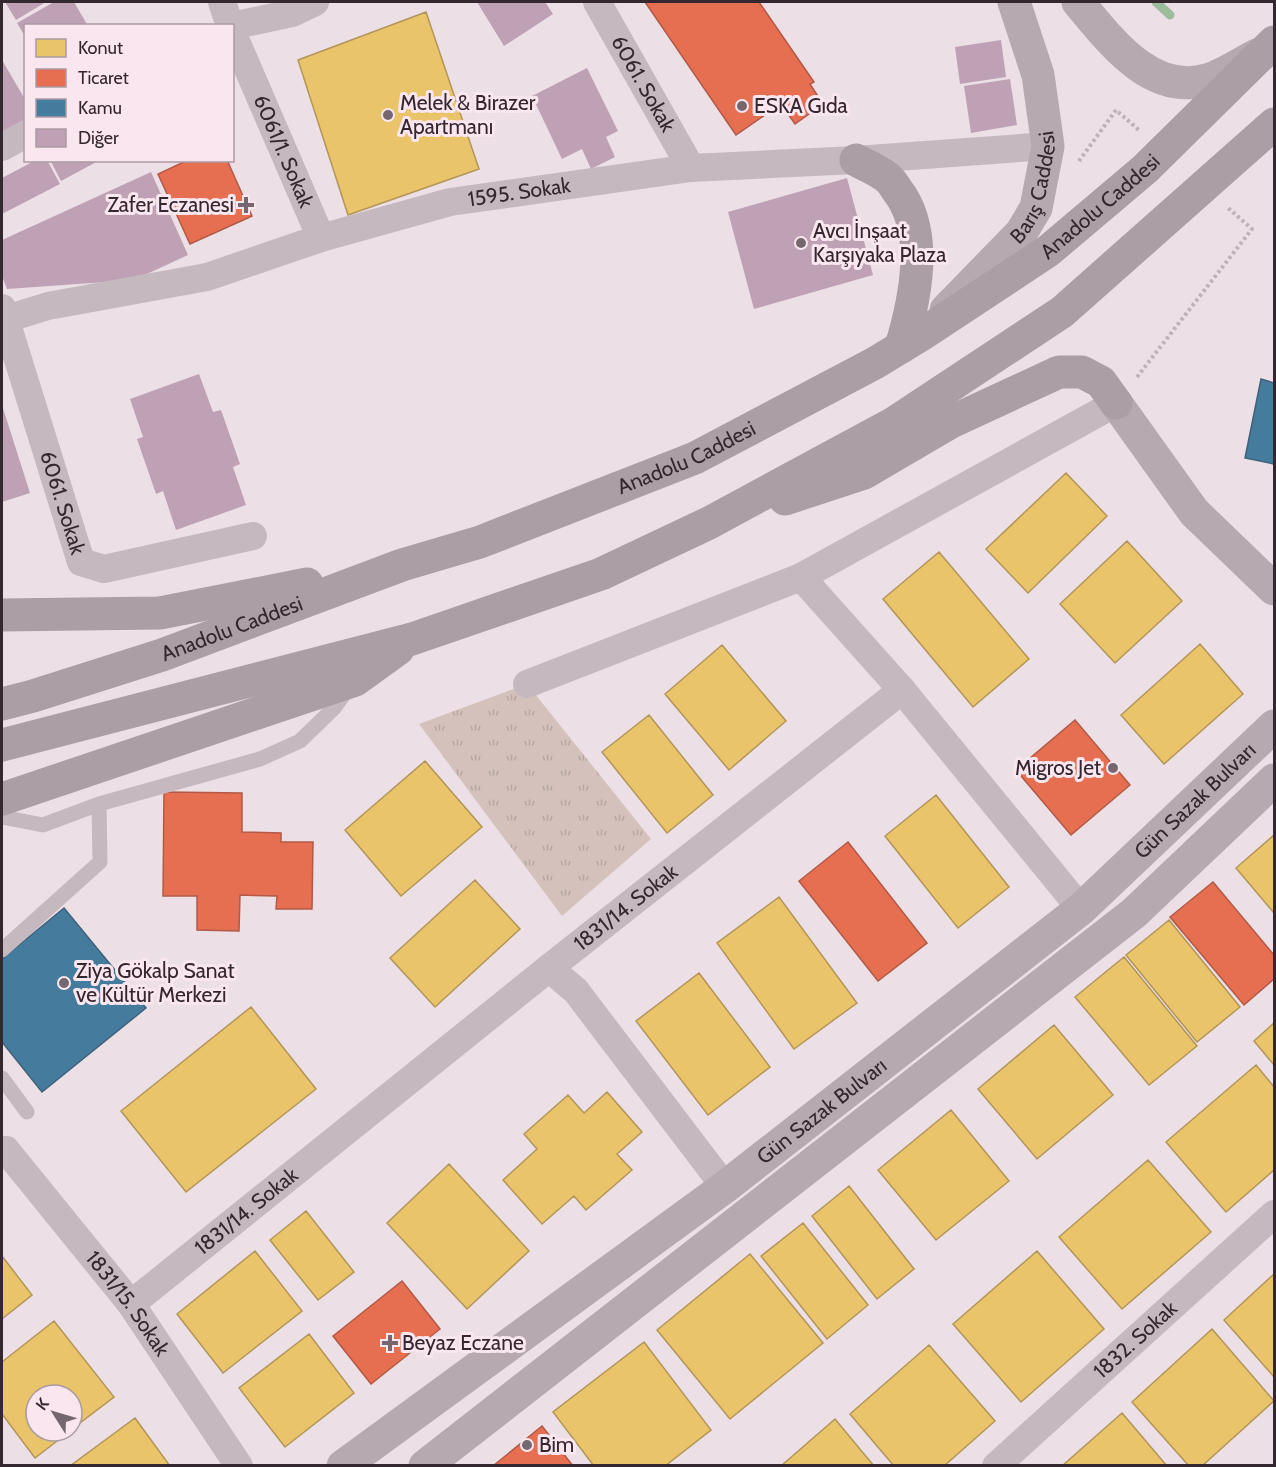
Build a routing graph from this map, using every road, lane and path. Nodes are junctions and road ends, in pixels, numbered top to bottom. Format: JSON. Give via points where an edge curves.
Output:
{"nodes":[{"id":1,"x":222,"y":2,"type":"edge"},
{"id":2,"x":315,"y":2,"type":"edge"},
{"id":3,"x":597,"y":2,"type":"edge"},
{"id":4,"x":1014,"y":2,"type":"edge"},
{"id":5,"x":1078,"y":2,"type":"edge"},
{"id":6,"x":230,"y":24,"type":"edge"},
{"id":7,"x":234,"y":25,"type":"edge"},
{"id":8,"x":234,"y":37,"type":"edge"},
{"id":9,"x":1269,"y":47,"type":"edge"},
{"id":10,"x":1116,"y":110,"type":"dead end"},
{"id":11,"x":1275,"y":124,"type":"edge"},
{"id":12,"x":24,"y":135,"type":"edge"},
{"id":13,"x":2,"y":147,"type":"edge"},
{"id":14,"x":1047,"y":147,"type":"junction"},
{"id":15,"x":856,"y":160,"type":"junction"},
{"id":16,"x":1076,"y":165,"type":"dead end"},
{"id":17,"x":691,"y":168,"type":"junction"},
{"id":18,"x":1252,"y":229,"type":"dead end"},
{"id":19,"x":321,"y":238,"type":"junction"},
{"id":20,"x":3,"y":315,"type":"edge"},
{"id":21,"x":911,"y":341,"type":"junction"},
{"id":22,"x":1116,"y":403,"type":"junction"},
{"id":23,"x":709,"y":524,"type":"junction"},
{"id":24,"x":254,"y":536,"type":"dead end"},
{"id":25,"x":402,"y":565,"type":"junction"},
{"id":26,"x":801,"y":577,"type":"junction"},
{"id":27,"x":1275,"y":589,"type":"edge"},
{"id":28,"x":2,"y":615,"type":"edge"},
{"id":29,"x":412,"y":639,"type":"junction"},
{"id":30,"x":355,"y":680,"type":"junction"},
{"id":31,"x":526,"y":684,"type":"dead end"},
{"id":32,"x":902,"y":690,"type":"junction"},
{"id":33,"x":2,"y":704,"type":"edge"},
{"id":34,"x":1275,"y":726,"type":"edge"},
{"id":35,"x":2,"y":745,"type":"edge"},
{"id":36,"x":1275,"y":780,"type":"edge"},
{"id":37,"x":2,"y":799,"type":"edge"},
{"id":38,"x":99,"y":804,"type":"junction"},
{"id":39,"x":2,"y":817,"type":"edge"},
{"id":40,"x":1081,"y":909,"type":"junction"},
{"id":41,"x":2,"y":950,"type":"edge"},
{"id":42,"x":549,"y":968,"type":"junction"},
{"id":43,"x":2,"y":1077,"type":"edge"},
{"id":44,"x":27,"y":1112,"type":"dead end"},
{"id":45,"x":6,"y":1150,"type":"dead end"},
{"id":46,"x":725,"y":1187,"type":"junction"},
{"id":47,"x":1275,"y":1214,"type":"edge"},
{"id":48,"x":131,"y":1304,"type":"junction"},
{"id":49,"x":238,"y":1466,"type":"edge"},
{"id":50,"x":343,"y":1466,"type":"edge"},
{"id":51,"x":424,"y":1466,"type":"edge"},
{"id":52,"x":996,"y":1466,"type":"edge"}],
"edges":[{"from":1,"to":6,"type":"street"},
{"from":2,"to":7,"type":"street","via":[[292,13]]},
{"from":3,"to":17,"type":"street","name":"6061. Sokak"},
{"from":4,"to":14,"type":"main road","name":"Barış Caddesi","via":[[1038,75]]},
{"from":5,"to":9,"type":"main road","via":[[1124,55],[1158,78],[1208,80]]},
{"from":8,"to":19,"type":"street","name":"6061/1. Sokak"},
{"from":9,"to":21,"type":"highway","name":"Anadolu Caddesi","via":[[1145,169],[1048,251]]},
{"from":10,"to":16,"type":"path"},
{"from":11,"to":23,"type":"highway","via":[[1062,312],[894,423]]},
{"from":12,"to":13,"type":"street"},
{"from":14,"to":15,"type":"street","name":"1595. Sokak"},
{"from":14,"to":21,"type":"main road","name":"Barış Caddesi","via":[[1036,208],[1021,233]]},
{"from":15,"to":17,"type":"street","name":"1595. Sokak"},
{"from":15,"to":21,"type":"highway","via":[[886,176],[911,211],[916,267]]},
{"from":17,"to":19,"type":"street","name":"1595. Sokak","via":[[450,202]]},
{"from":18,"to":22,"type":"path"},
{"from":19,"to":20,"type":"street","name":"1595. Sokak","via":[[207,277]]},
{"from":20,"to":24,"type":"street","name":"6061. Sokak","via":[[81,562],[104,569]]},
{"from":21,"to":25,"type":"highway","name":"Anadolu Caddesi","via":[[694,458],[480,542]]},
{"from":22,"to":23,"type":"highway","via":[[1101,382],[1082,372],[1059,372],[951,422],[864,473]]},
{"from":22,"to":26,"type":"street"},
{"from":22,"to":27,"type":"main road","via":[[1194,512]]},
{"from":23,"to":29,"type":"highway","via":[[601,574]]},
{"from":25,"to":28,"type":"highway","via":[[160,613]]},
{"from":25,"to":33,"type":"highway","name":"Anadolu Caddesi","via":[[162,655]]},
{"from":26,"to":31,"type":"street"},
{"from":26,"to":32,"type":"street"},
{"from":29,"to":30,"type":"highway"},
{"from":29,"to":35,"type":"highway"},
{"from":30,"to":37,"type":"highway"},
{"from":30,"to":38,"type":"lane","via":[[334,708],[300,741],[260,759]]},
{"from":32,"to":40,"type":"street"},
{"from":32,"to":42,"type":"street","name":"1831/14. Sokak"},
{"from":34,"to":40,"type":"main road","name":"Gün Sazak Bulvarı"},
{"from":36,"to":51,"type":"main road","name":"Gün Sazak Bulvarı","via":[[1134,912]]},
{"from":38,"to":39,"type":"lane","via":[[43,825]]},
{"from":38,"to":41,"type":"lane","via":[[100,862]]},
{"from":40,"to":46,"type":"main road","name":"Gün Sazak Bulvarı"},
{"from":42,"to":46,"type":"street","via":[[576,991]]},
{"from":42,"to":48,"type":"street","name":"1831/14. Sokak"},
{"from":43,"to":44,"type":"lane"},
{"from":45,"to":48,"type":"street","name":"1831/15. Sokak"},
{"from":46,"to":50,"type":"main road","name":"Gün Sazak Bulvarı"},
{"from":47,"to":52,"type":"street","name":"1832. Sokak"},
{"from":48,"to":49,"type":"street","name":"1831/15. Sokak"}]}
